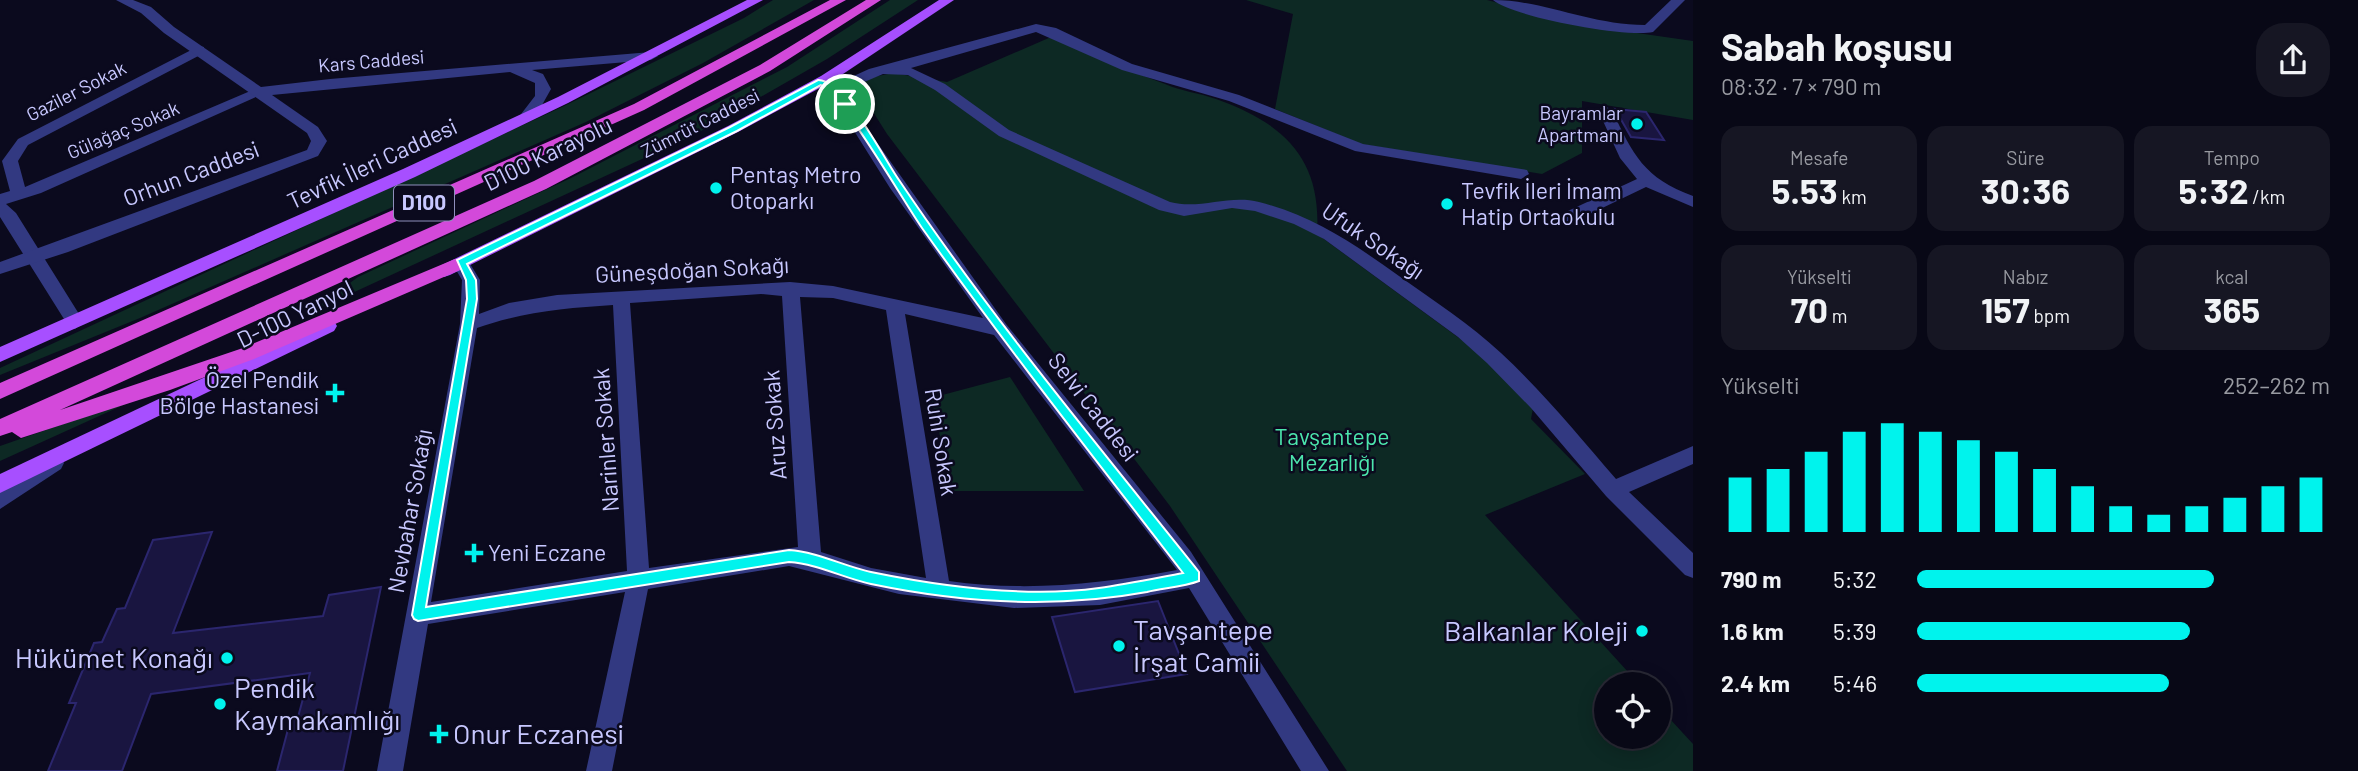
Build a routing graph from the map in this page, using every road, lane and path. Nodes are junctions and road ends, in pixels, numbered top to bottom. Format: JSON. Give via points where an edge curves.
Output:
{"nodes":[{"id":1,"x":122,"y":0,"type":"edge"},
{"id":2,"x":139,"y":0,"type":"edge"},
{"id":3,"x":757,"y":0,"type":"edge"},
{"id":4,"x":840,"y":0,"type":"edge"},
{"id":5,"x":874,"y":0,"type":"edge"},
{"id":6,"x":948,"y":0,"type":"edge"},
{"id":7,"x":1499,"y":0,"type":"edge"},
{"id":8,"x":1679,"y":0,"type":"edge"},
{"id":9,"x":181,"y":37,"type":"junction"},
{"id":10,"x":199,"y":50,"type":"junction"},
{"id":11,"x":651,"y":56,"type":"junction"},
{"id":12,"x":895,"y":68,"type":"junction"},
{"id":13,"x":827,"y":86,"type":"junction"},
{"id":14,"x":300,"y":88,"type":"junction"},
{"id":15,"x":260,"y":92,"type":"junction"},
{"id":16,"x":1605,"y":110,"type":"dead end"},
{"id":17,"x":525,"y":118,"type":"junction"},
{"id":18,"x":1521,"y":174,"type":"dead end"},
{"id":19,"x":1645,"y":181,"type":"junction"},
{"id":20,"x":19,"y":194,"type":"junction"},
{"id":21,"x":0,"y":200,"type":"edge"},
{"id":22,"x":1693,"y":202,"type":"edge"},
{"id":23,"x":0,"y":207,"type":"edge"},
{"id":24,"x":1563,"y":220,"type":"dead end"},
{"id":25,"x":35,"y":258,"type":"junction"},
{"id":26,"x":461,"y":263,"type":"junction"},
{"id":27,"x":0,"y":268,"type":"edge"},
{"id":28,"x":790,"y":288,"type":"junction"},
{"id":29,"x":621,"y":297,"type":"junction"},
{"id":30,"x":894,"y":305,"type":"junction"},
{"id":31,"x":75,"y":322,"type":"junction"},
{"id":32,"x":469,"y":324,"type":"junction"},
{"id":33,"x":1000,"y":329,"type":"junction"},
{"id":34,"x":0,"y":355,"type":"edge"},
{"id":35,"x":0,"y":391,"type":"edge"},
{"id":36,"x":0,"y":428,"type":"edge"},
{"id":37,"x":0,"y":436,"type":"edge"},
{"id":38,"x":74,"y":450,"type":"junction"},
{"id":39,"x":1693,"y":456,"type":"edge"},
{"id":40,"x":0,"y":484,"type":"edge"},
{"id":41,"x":1614,"y":490,"type":"junction"},
{"id":42,"x":0,"y":500,"type":"edge"},
{"id":43,"x":810,"y":558,"type":"junction"},
{"id":44,"x":1693,"y":568,"type":"edge"},
{"id":45,"x":1195,"y":577,"type":"junction"},
{"id":46,"x":639,"y":579,"type":"junction"},
{"id":47,"x":939,"y":588,"type":"junction"},
{"id":48,"x":418,"y":615,"type":"junction"},
{"id":49,"x":390,"y":771,"type":"edge"},
{"id":50,"x":599,"y":771,"type":"edge"},
{"id":51,"x":1316,"y":771,"type":"edge"}],
"edges":[{"from":1,"to":9,"type":"street","via":[[142,7]]},
{"from":2,"to":9,"type":"street","via":[[166,17]]},
{"from":3,"to":11,"type":"main road","name":"Tevfik İleri Caddesi"},
{"from":4,"to":35,"type":"highway","name":"D100 Karayolu","number":"D100","via":[[639,107]]},
{"from":5,"to":36,"type":"highway","name":"D100 Karayolu","number":"D100","via":[[765,68],[540,185]]},
{"from":6,"to":13,"type":"main road","name":"Zümrüt Caddesi"},
{"from":7,"to":8,"type":"street","via":[[1635,30],[1648,29]]},
{"from":9,"to":10,"type":"street"},
{"from":10,"to":15,"type":"street"},
{"from":10,"to":20,"type":"street","name":"Gaziler Sokak","via":[[23,142],[10,160]]},
{"from":11,"to":14,"type":"street","name":"Kars Caddesi"},
{"from":11,"to":17,"type":"main road","name":"Tevfik İleri Caddesi"},
{"from":12,"to":13,"type":"street"},
{"from":12,"to":18,"type":"street","via":[[1036,28],[1127,67],[1234,99],[1360,148]]},
{"from":12,"to":41,"type":"street","name":"Ufuk Sokağı","via":[[937,86],[1002,131],[1054,158],[1165,206],[1184,211],[1232,204],[1256,206],[1331,235],[1494,358]]},
{"from":13,"to":26,"type":"main road","name":"Zümrüt Caddesi"},
{"from":13,"to":33,"type":"street","name":"Selvi Caddesi"},
{"from":14,"to":15,"type":"street"},
{"from":14,"to":17,"type":"street","name":"Kars Caddesi","via":[[530,73],[542,81],[543,95]]},
{"from":15,"to":20,"type":"street","name":"Gülağaç Sokak"},
{"from":15,"to":25,"type":"street","name":"Orhun Caddesi","via":[[313,130],[318,141],[313,153]]},
{"from":16,"to":19,"type":"street","via":[[1636,173]]},
{"from":17,"to":31,"type":"main road","name":"Tevfik İleri Caddesi"},
{"from":19,"to":22,"type":"street"},
{"from":19,"to":24,"type":"street"},
{"from":20,"to":21,"type":"street","name":"Gülağaç Sokak"},
{"from":23,"to":25,"type":"street"},
{"from":25,"to":27,"type":"street","name":"Orhun Caddesi"},
{"from":25,"to":31,"type":"street"},
{"from":26,"to":32,"type":"street","name":"Nevbahar Sokağı","via":[[471,280]]},
{"from":26,"to":37,"type":"highway","via":[[223,363]]},
{"from":26,"to":38,"type":"main road","name":"D-100 Yanyol"},
{"from":28,"to":29,"type":"street","name":"Güneşdoğan Sokağı"},
{"from":28,"to":30,"type":"street","name":"Güneşdoğan Sokağı"},
{"from":28,"to":43,"type":"street","name":"Aruz Sokak"},
{"from":29,"to":32,"type":"street","name":"Güneşdoğan Sokağı","via":[[509,310]]},
{"from":29,"to":46,"type":"street","name":"Narinler Sokak"},
{"from":30,"to":33,"type":"street","name":"Güneşdoğan Sokağı"},
{"from":30,"to":47,"type":"street","name":"Ruhi Sokak"},
{"from":31,"to":34,"type":"main road","name":"Tevfik İleri Caddesi"},
{"from":32,"to":48,"type":"street","name":"Nevbahar Sokağı"},
{"from":33,"to":45,"type":"street","name":"Selvi Caddesi"},
{"from":38,"to":40,"type":"main road","name":"D-100 Yanyol"},
{"from":38,"to":42,"type":"street"},
{"from":39,"to":41,"type":"street"},
{"from":41,"to":44,"type":"street","name":"Ufuk Sokağı"},
{"from":43,"to":46,"type":"street","via":[[789,556]]},
{"from":43,"to":47,"type":"street","via":[[872,578]]},
{"from":45,"to":47,"type":"street","via":[[1098,594],[1037,597]]},
{"from":45,"to":51,"type":"street","name":"Selvi Caddesi"},
{"from":46,"to":48,"type":"street"},
{"from":46,"to":50,"type":"street","name":"Narinler Sokak"},
{"from":48,"to":49,"type":"street","name":"Nevbahar Sokağı"}]}
